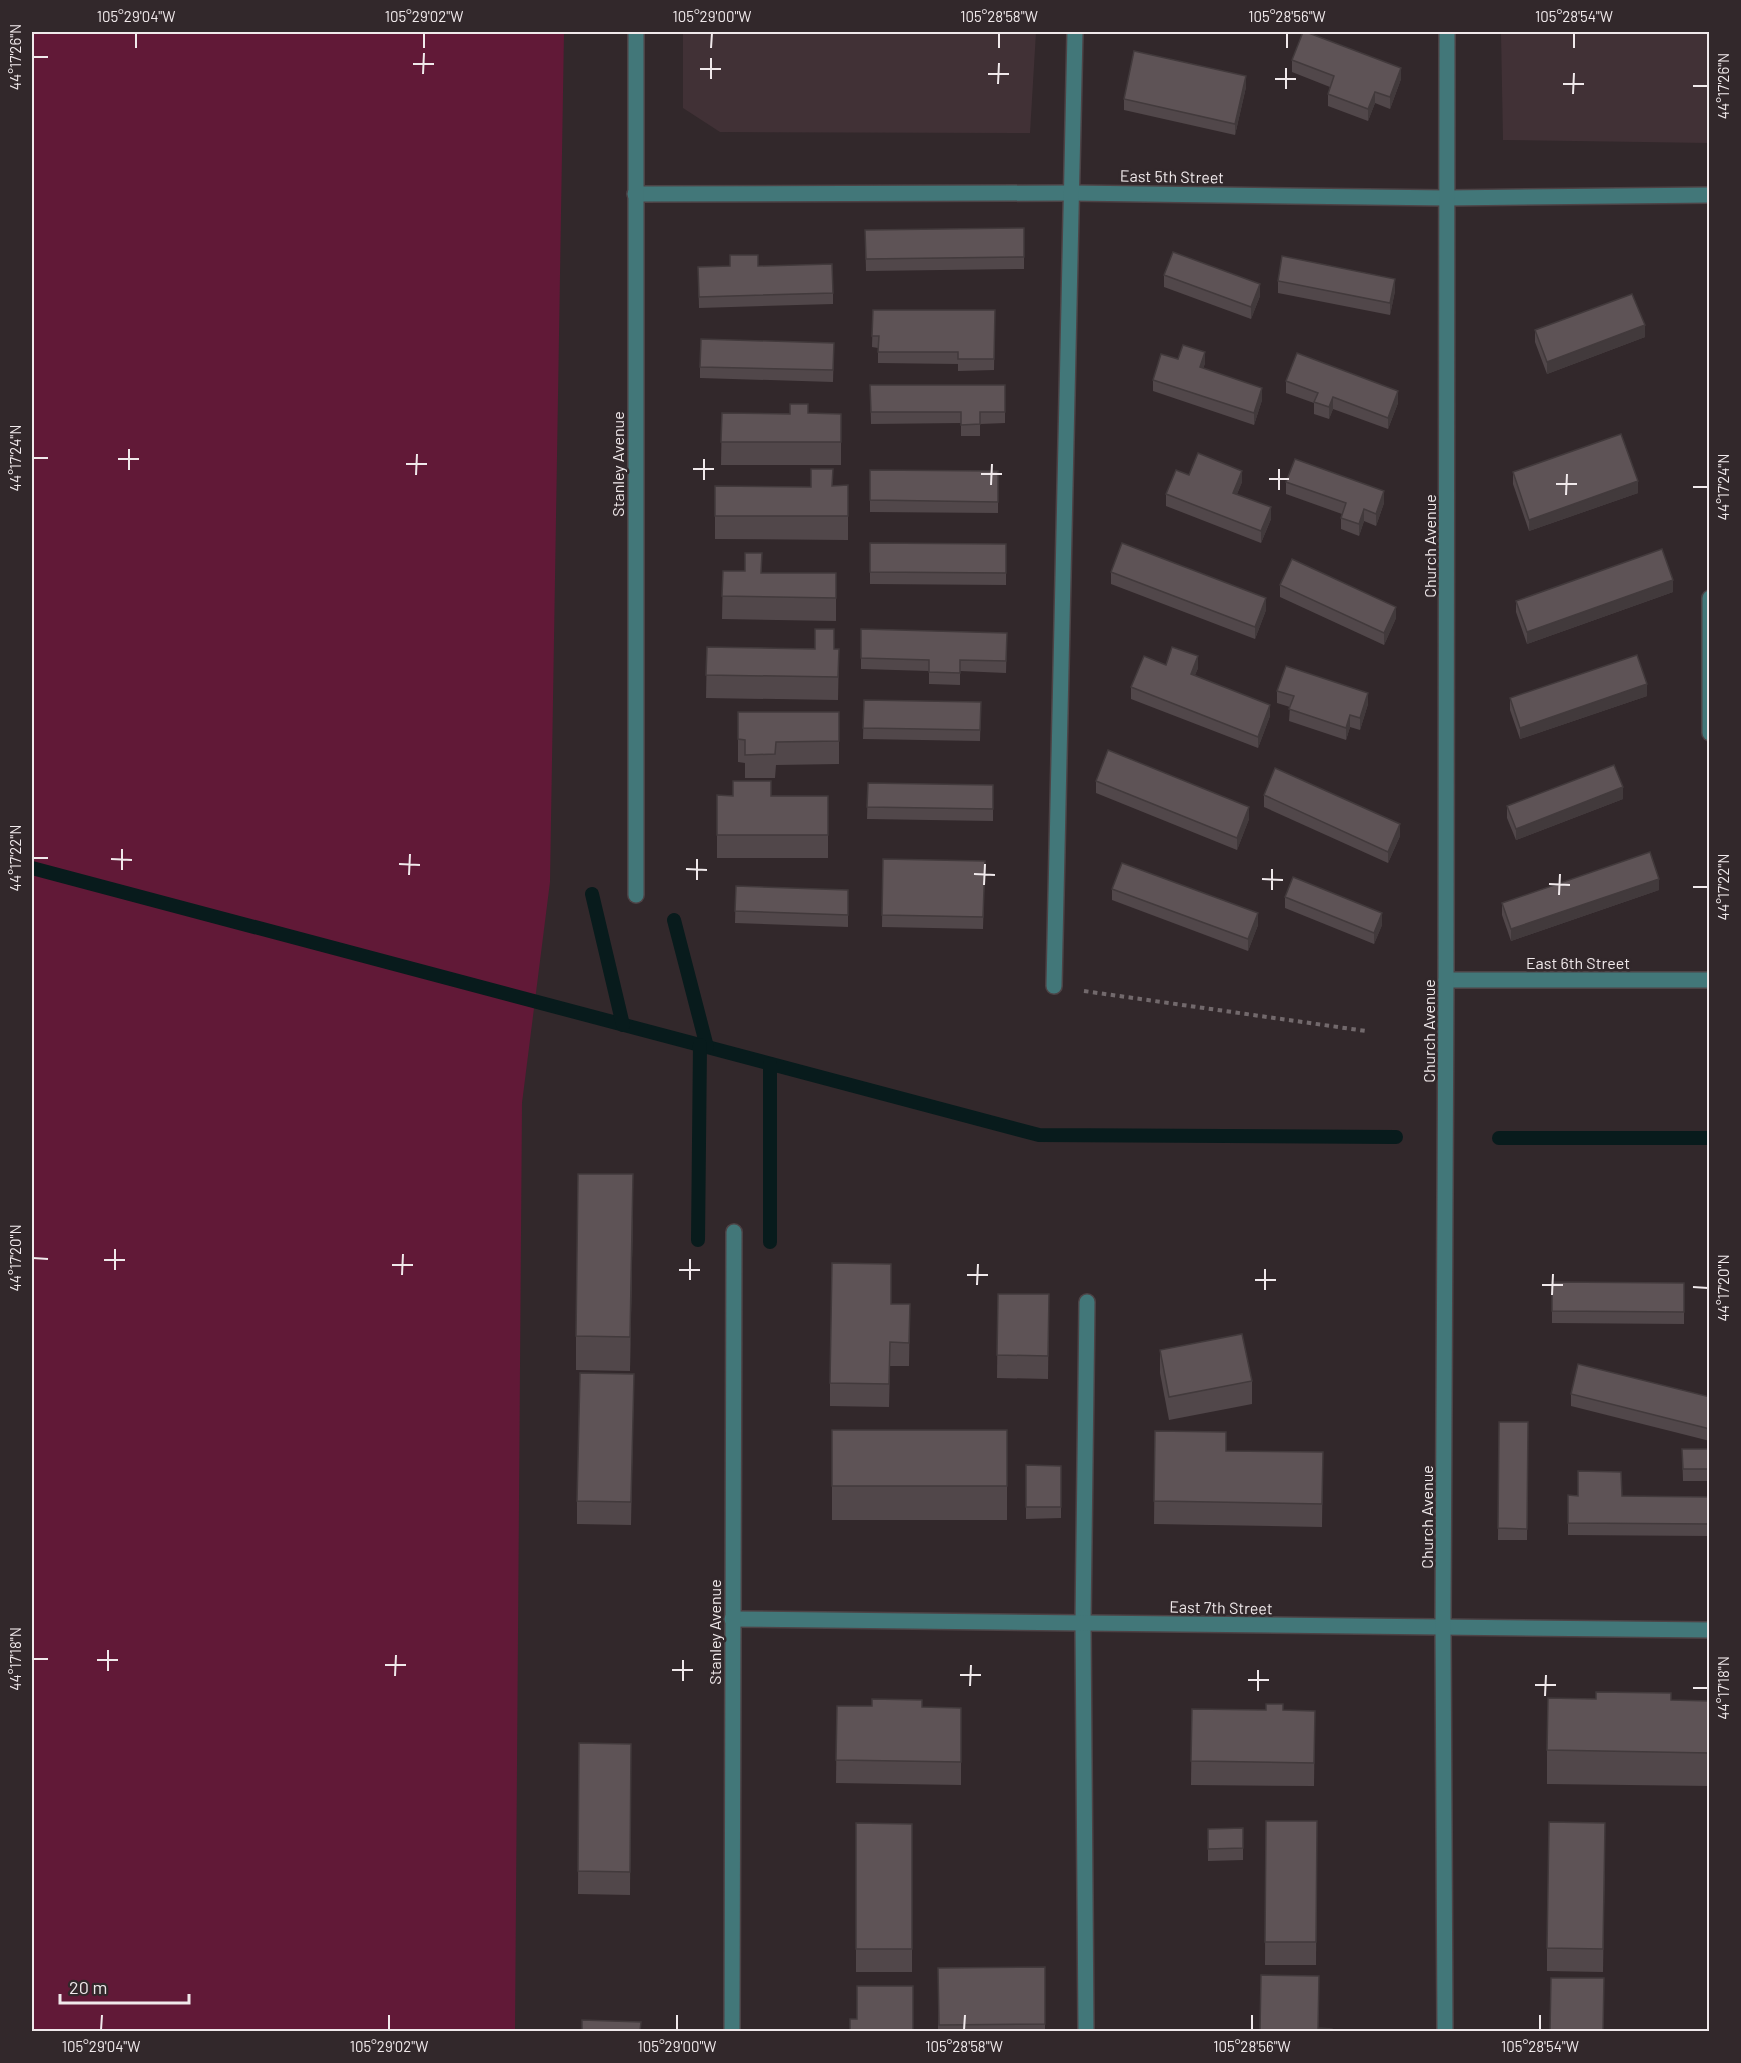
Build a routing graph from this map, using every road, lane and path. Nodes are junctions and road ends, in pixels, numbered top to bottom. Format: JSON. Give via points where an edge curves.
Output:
{"nodes":[{"id":1,"x":636,"y":32,"type":"edge"},
{"id":2,"x":1075,"y":32,"type":"edge"},
{"id":3,"x":1447,"y":32,"type":"edge"},
{"id":4,"x":1072,"y":193,"type":"junction"},
{"id":5,"x":635,"y":194,"type":"junction"},
{"id":6,"x":1710,"y":195,"type":"edge"},
{"id":7,"x":1447,"y":198,"type":"junction"},
{"id":8,"x":1710,"y":598,"type":"edge"},
{"id":9,"x":1709,"y":635,"type":"edge"},
{"id":10,"x":1710,"y":733,"type":"edge"},
{"id":11,"x":636,"y":896,"type":"dead end"},
{"id":12,"x":1446,"y":980,"type":"junction"},
{"id":13,"x":1710,"y":980,"type":"edge"},
{"id":14,"x":1054,"y":986,"type":"joint"},
{"id":15,"x":1366,"y":1031,"type":"dead end"},
{"id":16,"x":734,"y":1232,"type":"dead end"},
{"id":17,"x":1087,"y":1302,"type":"dead end"},
{"id":18,"x":732,"y":1619,"type":"junction"},
{"id":19,"x":1083,"y":1623,"type":"junction"},
{"id":20,"x":1443,"y":1627,"type":"junction"},
{"id":21,"x":1710,"y":1630,"type":"edge"},
{"id":22,"x":732,"y":2031,"type":"edge"},
{"id":23,"x":1086,"y":2031,"type":"edge"},
{"id":24,"x":1445,"y":2031,"type":"edge"}],
"edges":[{"from":1,"to":5,"type":"street","name":"Stanley Avenue"},
{"from":2,"to":4,"type":"street"},
{"from":3,"to":7,"type":"street","name":"Church Avenue"},
{"from":4,"to":5,"type":"street","name":"East 5th Street"},
{"from":4,"to":7,"type":"street","name":"East 5th Street"},
{"from":4,"to":14,"type":"street"},
{"from":5,"to":11,"type":"street","name":"Stanley Avenue"},
{"from":6,"to":7,"type":"street","name":"East 5th Street"},
{"from":7,"to":12,"type":"street","name":"Church Avenue"},
{"from":8,"to":9,"type":"street"},
{"from":9,"to":10,"type":"street"},
{"from":12,"to":13,"type":"street","name":"East 6th Street"},
{"from":12,"to":20,"type":"street","name":"Church Avenue"},
{"from":14,"to":15,"type":"path"},
{"from":16,"to":18,"type":"street","name":"Stanley Avenue"},
{"from":17,"to":19,"type":"street"},
{"from":18,"to":19,"type":"street","name":"East 7th Street"},
{"from":18,"to":22,"type":"street","name":"Stanley Avenue"},
{"from":19,"to":20,"type":"street","name":"East 7th Street"},
{"from":19,"to":23,"type":"street"},
{"from":20,"to":21,"type":"street","name":"East 7th Street"},
{"from":20,"to":24,"type":"street","name":"Church Avenue"}]}
